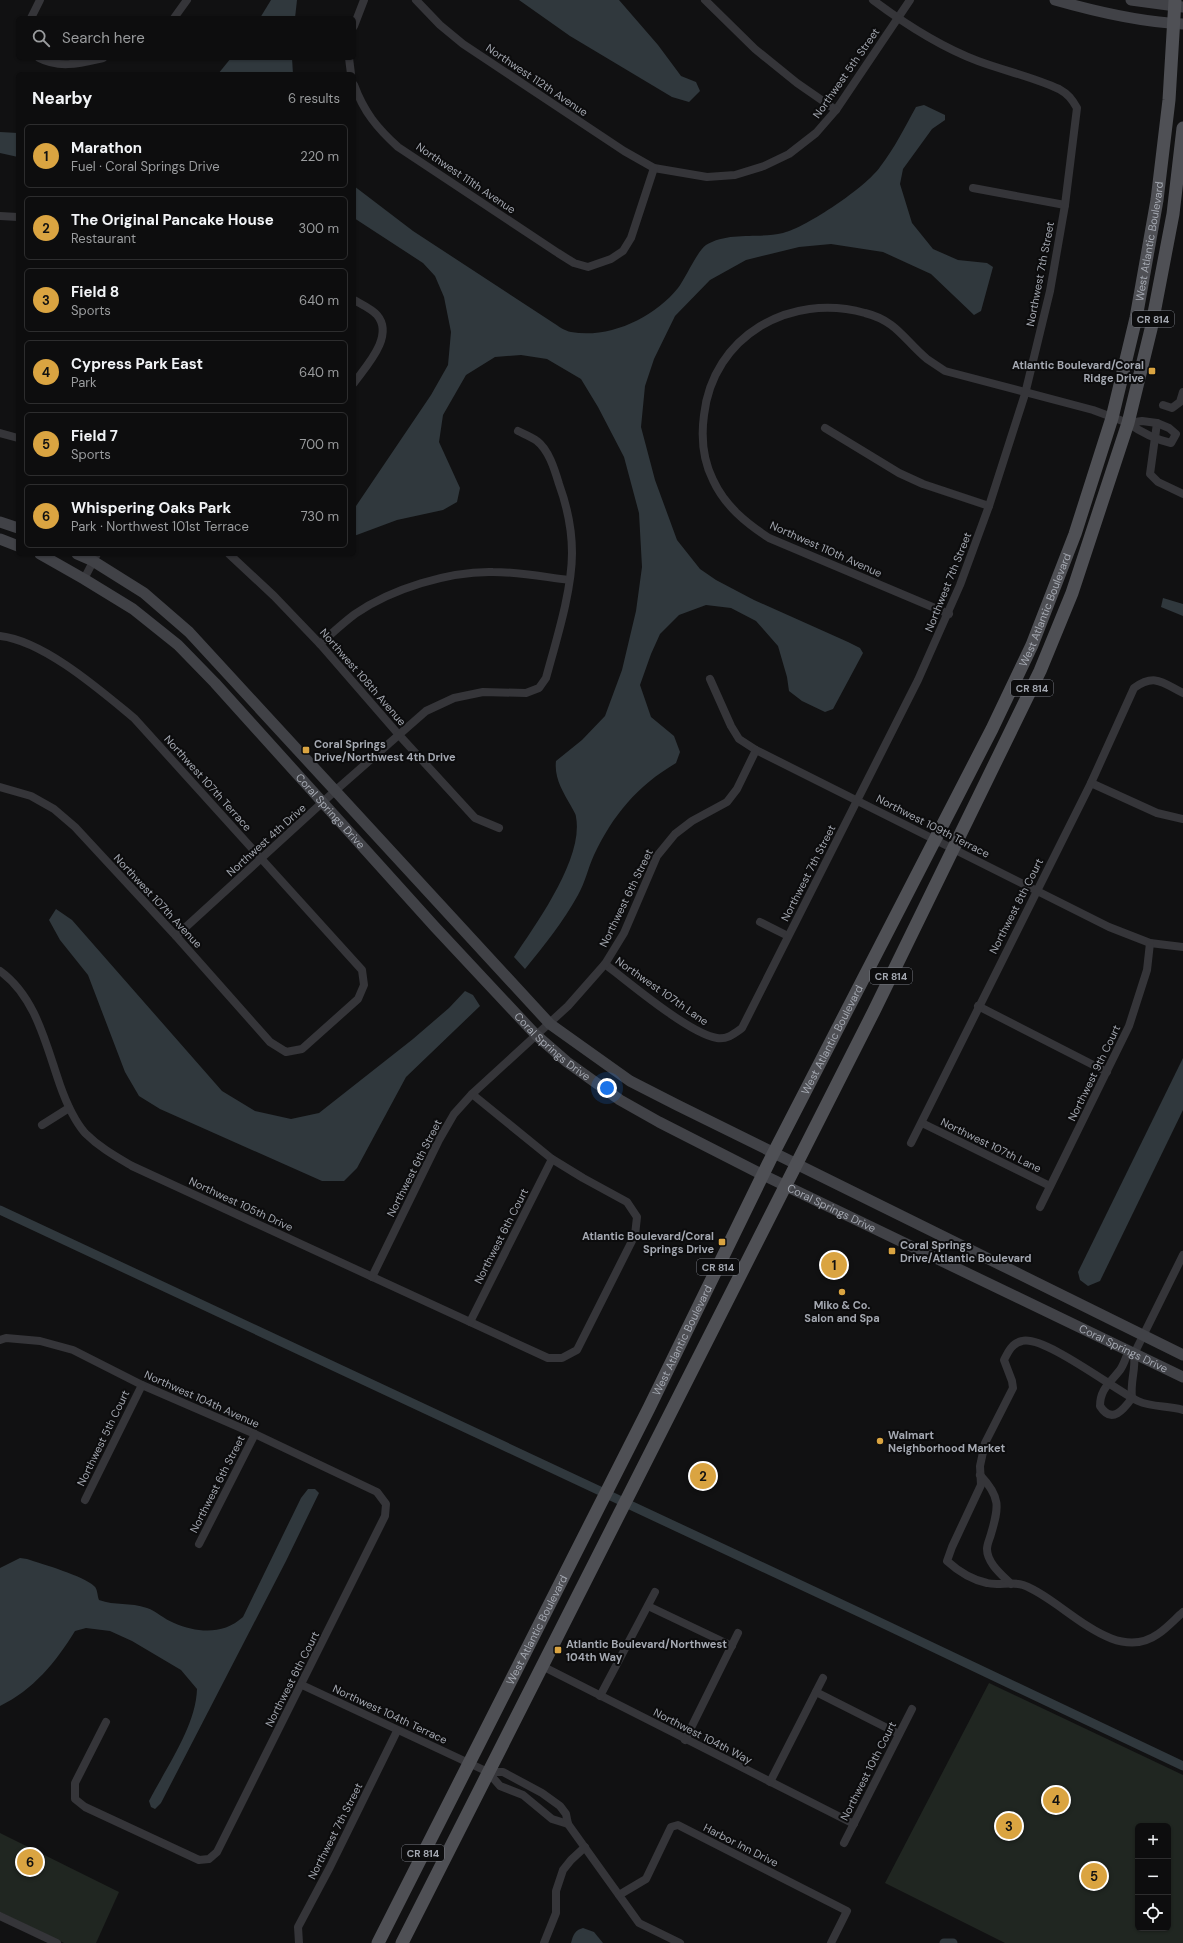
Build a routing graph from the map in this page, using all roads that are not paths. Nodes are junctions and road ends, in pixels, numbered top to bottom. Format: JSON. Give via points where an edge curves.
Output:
{"nodes":[{"id":1,"x":40,"y":0,"type":"edge"},
{"id":2,"x":187,"y":0,"type":"edge"},
{"id":3,"x":364,"y":0,"type":"edge"},
{"id":4,"x":416,"y":0,"type":"edge"},
{"id":5,"x":705,"y":0,"type":"edge"},
{"id":6,"x":873,"y":0,"type":"edge"},
{"id":7,"x":910,"y":0,"type":"edge"},
{"id":8,"x":1055,"y":0,"type":"edge"},
{"id":9,"x":1131,"y":0,"type":"edge"},
{"id":10,"x":1178,"y":4,"type":"edge"},
{"id":11,"x":32,"y":16,"type":"edge"},
{"id":12,"x":175,"y":16,"type":"edge"},
{"id":13,"x":898,"y":18,"type":"junction"},
{"id":14,"x":356,"y":21,"type":"edge"},
{"id":15,"x":1179,"y":24,"type":"edge"},
{"id":16,"x":44,"y":60,"type":"edge"},
{"id":17,"x":93,"y":60,"type":"edge"},
{"id":18,"x":349,"y":60,"type":"edge"},
{"id":19,"x":351,"y":72,"type":"edge"},
{"id":20,"x":356,"y":89,"type":"edge"},
{"id":21,"x":836,"y":110,"type":"junction"},
{"id":22,"x":1183,"y":128,"type":"edge"},
{"id":23,"x":654,"y":168,"type":"junction"},
{"id":24,"x":974,"y":188,"type":"dead end"},
{"id":25,"x":1064,"y":205,"type":"junction"},
{"id":26,"x":0,"y":216,"type":"edge"},
{"id":27,"x":16,"y":217,"type":"edge"},
{"id":28,"x":356,"y":301,"type":"edge"},
{"id":29,"x":356,"y":380,"type":"edge"},
{"id":30,"x":1183,"y":392,"type":"edge"},
{"id":31,"x":1025,"y":394,"type":"junction"},
{"id":32,"x":1162,"y":405,"type":"dead end"},
{"id":33,"x":1112,"y":418,"type":"junction"},
{"id":34,"x":1128,"y":422,"type":"junction"},
{"id":35,"x":1157,"y":423,"type":"junction"},
{"id":36,"x":825,"y":428,"type":"dead end"},
{"id":37,"x":518,"y":431,"type":"dead end"},
{"id":38,"x":0,"y":433,"type":"edge"},
{"id":39,"x":16,"y":437,"type":"edge"},
{"id":40,"x":1154,"y":439,"type":"junction"},
{"id":41,"x":1183,"y":494,"type":"edge"},
{"id":42,"x":989,"y":506,"type":"junction"},
{"id":43,"x":0,"y":522,"type":"edge"},
{"id":44,"x":16,"y":527,"type":"edge"},
{"id":45,"x":0,"y":539,"type":"edge"},
{"id":46,"x":16,"y":545,"type":"edge"},
{"id":47,"x":44,"y":556,"type":"edge"},
{"id":48,"x":233,"y":556,"type":"edge"},
{"id":49,"x":95,"y":558,"type":"edge"},
{"id":50,"x":84,"y":579,"type":"junction"},
{"id":51,"x":569,"y":580,"type":"junction"},
{"id":52,"x":949,"y":614,"type":"junction"},
{"id":53,"x":0,"y":636,"type":"edge"},
{"id":54,"x":320,"y":644,"type":"junction"},
{"id":55,"x":710,"y":679,"type":"dead end"},
{"id":56,"x":1183,"y":693,"type":"edge"},
{"id":57,"x":399,"y":735,"type":"junction"},
{"id":58,"x":756,"y":750,"type":"junction"},
{"id":59,"x":1091,"y":783,"type":"junction"},
{"id":60,"x":0,"y":787,"type":"edge"},
{"id":61,"x":336,"y":790,"type":"junction"},
{"id":62,"x":858,"y":800,"type":"junction"},
{"id":63,"x":324,"y":802,"type":"junction"},
{"id":64,"x":1183,"y":819,"type":"edge"},
{"id":65,"x":499,"y":828,"type":"dead end"},
{"id":66,"x":935,"y":840,"type":"junction"},
{"id":67,"x":953,"y":849,"type":"junction"},
{"id":68,"x":262,"y":859,"type":"junction"},
{"id":69,"x":1037,"y":890,"type":"junction"},
{"id":70,"x":760,"y":922,"type":"dead end"},
{"id":71,"x":176,"y":936,"type":"junction"},
{"id":72,"x":788,"y":936,"type":"junction"},
{"id":73,"x":1150,"y":943,"type":"junction"},
{"id":74,"x":1183,"y":947,"type":"edge"},
{"id":75,"x":605,"y":964,"type":"junction"},
{"id":76,"x":0,"y":971,"type":"edge"},
{"id":77,"x":978,"y":1006,"type":"junction"},
{"id":78,"x":550,"y":1024,"type":"junction"},
{"id":79,"x":536,"y":1035,"type":"junction"},
{"id":80,"x":730,"y":1036,"type":"joint"},
{"id":81,"x":286,"y":1052,"type":"joint"},
{"id":82,"x":1107,"y":1072,"type":"junction"},
{"id":83,"x":472,"y":1094,"type":"junction"},
{"id":84,"x":69,"y":1108,"type":"junction"},
{"id":85,"x":922,"y":1123,"type":"junction"},
{"id":86,"x":42,"y":1125,"type":"dead end"},
{"id":87,"x":911,"y":1143,"type":"dead end"},
{"id":88,"x":773,"y":1154,"type":"junction"},
{"id":89,"x":552,"y":1159,"type":"junction"},
{"id":90,"x":797,"y":1165,"type":"junction"},
{"id":91,"x":763,"y":1175,"type":"junction"},
{"id":92,"x":786,"y":1186,"type":"junction"},
{"id":93,"x":1050,"y":1186,"type":"junction"},
{"id":94,"x":1040,"y":1207,"type":"dead end"},
{"id":95,"x":1182,"y":1257,"type":"edge"},
{"id":96,"x":372,"y":1277,"type":"junction"},
{"id":97,"x":470,"y":1322,"type":"junction"},
{"id":98,"x":1143,"y":1336,"type":"junction"},
{"id":99,"x":0,"y":1340,"type":"edge"},
{"id":100,"x":1134,"y":1354,"type":"junction"},
{"id":101,"x":1183,"y":1355,"type":"edge"},
{"id":102,"x":1183,"y":1377,"type":"edge"},
{"id":103,"x":1108,"y":1382,"type":"junction"},
{"id":104,"x":142,"y":1385,"type":"junction"},
{"id":105,"x":1132,"y":1398,"type":"junction"},
{"id":106,"x":1183,"y":1410,"type":"edge"},
{"id":107,"x":255,"y":1434,"type":"junction"},
{"id":108,"x":980,"y":1475,"type":"junction"},
{"id":109,"x":85,"y":1500,"type":"dead end"},
{"id":110,"x":386,"y":1504,"type":"joint"},
{"id":111,"x":199,"y":1544,"type":"dead end"},
{"id":112,"x":1011,"y":1584,"type":"junction"},
{"id":113,"x":655,"y":1592,"type":"dead end"},
{"id":114,"x":648,"y":1606,"type":"junction"},
{"id":115,"x":1183,"y":1612,"type":"edge"},
{"id":116,"x":738,"y":1633,"type":"dead end"},
{"id":117,"x":732,"y":1646,"type":"junction"},
{"id":118,"x":542,"y":1666,"type":"junction"},
{"id":119,"x":823,"y":1678,"type":"dead end"},
{"id":120,"x":302,"y":1685,"type":"junction"},
{"id":121,"x":816,"y":1692,"type":"junction"},
{"id":122,"x":600,"y":1696,"type":"junction"},
{"id":123,"x":912,"y":1709,"type":"dead end"},
{"id":124,"x":106,"y":1722,"type":"dead end"},
{"id":125,"x":397,"y":1731,"type":"junction"},
{"id":126,"x":899,"y":1734,"type":"junction"},
{"id":127,"x":685,"y":1740,"type":"junction"},
{"id":128,"x":469,"y":1763,"type":"junction"},
{"id":129,"x":488,"y":1772,"type":"junction"},
{"id":130,"x":770,"y":1782,"type":"junction"},
{"id":131,"x":527,"y":1785,"type":"junction"},
{"id":132,"x":523,"y":1795,"type":"junction"},
{"id":133,"x":568,"y":1824,"type":"junction"},
{"id":134,"x":854,"y":1824,"type":"junction"},
{"id":135,"x":844,"y":1843,"type":"dead end"},
{"id":136,"x":585,"y":1847,"type":"junction"},
{"id":137,"x":619,"y":1895,"type":"junction"},
{"id":138,"x":0,"y":1916,"type":"edge"},
{"id":139,"x":57,"y":1943,"type":"edge"},
{"id":140,"x":298,"y":1943,"type":"edge"},
{"id":141,"x":378,"y":1943,"type":"edge"},
{"id":142,"x":402,"y":1943,"type":"edge"},
{"id":143,"x":544,"y":1943,"type":"edge"},
{"id":144,"x":680,"y":1943,"type":"edge"},
{"id":145,"x":831,"y":1943,"type":"edge"}],
"edges":[{"from":1,"to":11,"type":"street"},
{"from":2,"to":12,"type":"street"},
{"from":3,"to":14,"type":"street"},
{"from":4,"to":23,"type":"street","name":"Northwest 112th Avenue","via":[[463,44],[624,152]]},
{"from":5,"to":21,"type":"street","via":[[755,49]]},
{"from":6,"to":13,"type":"street"},
{"from":7,"to":13,"type":"street","name":"Northwest 5th Street"},
{"from":8,"to":15,"type":"main road","via":[[1100,12]]},
{"from":9,"to":10,"type":"main road"},
{"from":10,"to":15,"type":"main road","name":"West Atlantic Boulevard","number":"CR 814"},
{"from":13,"to":21,"type":"street","name":"Northwest 5th Street"},
{"from":13,"to":25,"type":"street","name":"Northwest 7th Street","via":[[976,60],[1059,89],[1071,97],[1077,108]]},
{"from":15,"to":33,"type":"main road","name":"West Atlantic Boulevard","number":"CR 814","via":[[1157,200],[1136,318]]},
{"from":16,"to":17,"type":"street","via":[[57,65]]},
{"from":18,"to":19,"type":"street"},
{"from":20,"to":23,"type":"street","name":"Northwest 111th Avenue","via":[[364,108],[379,129],[398,147],[558,253],[574,263],[588,267],[611,259],[623,251],[631,238]]},
{"from":21,"to":23,"type":"street","name":"Northwest 5th Street","via":[[789,154],[764,166],[735,174],[707,177]]},
{"from":22,"to":34,"type":"main road","name":"West Atlantic Boulevard","number":"CR 814","via":[[1173,214],[1151,329]]},
{"from":24,"to":25,"type":"street"},
{"from":25,"to":31,"type":"street","name":"Northwest 7th Street","via":[[1050,291]]},
{"from":26,"to":27,"type":"street"},
{"from":28,"to":29,"type":"street","via":[[377,314],[383,332],[379,347]]},
{"from":30,"to":32,"type":"street","via":[[1180,402],[1172,408]]},
{"from":31,"to":33,"type":"street","name":"Northwest 110th Avenue","via":[[1093,410]]},
{"from":31,"to":42,"type":"street","name":"Northwest 7th Street"},
{"from":31,"to":52,"type":"street","name":"Northwest 110th Avenue","via":[[945,371],[926,358],[887,322],[866,313],[844,308],[818,307],[789,312],[765,322],[744,338],[727,356],[714,377],[705,403],[702,430],[705,458],[713,480],[733,510],[747,524],[769,538]]},
{"from":33,"to":34,"type":"street","name":"Northwest 110th Avenue"},
{"from":33,"to":66,"type":"main road","name":"West Atlantic Boulevard","number":"CR 814","via":[[1075,534],[1032,645]]},
{"from":34,"to":35,"type":"street"},
{"from":34,"to":40,"type":"street"},
{"from":34,"to":67,"type":"main road","name":"West Atlantic Boulevard","number":"CR 814","via":[[1072,593],[1021,712]]},
{"from":35,"to":40,"type":"street"},
{"from":35,"to":40,"type":"street","via":[[1176,434],[1171,443]]},
{"from":36,"to":42,"type":"street","via":[[899,473],[923,484]]},
{"from":37,"to":51,"type":"street","via":[[537,441],[555,471],[570,524],[572,554]]},
{"from":38,"to":39,"type":"street"},
{"from":40,"to":41,"type":"street","via":[[1150,474],[1158,482]]},
{"from":42,"to":52,"type":"street","name":"Northwest 7th Street"},
{"from":43,"to":44,"type":"main road"},
{"from":45,"to":46,"type":"main road"},
{"from":47,"to":50,"type":"main road","name":"Coral Springs Drive"},
{"from":48,"to":54,"type":"street","name":"Northwest 108th Avenue"},
{"from":49,"to":50,"type":"street"},
{"from":49,"to":61,"type":"main road","name":"Coral Springs Drive","via":[[144,593],[189,632]]},
{"from":50,"to":63,"type":"main road","name":"Coral Springs Drive","via":[[133,609],[178,645]]},
{"from":51,"to":54,"type":"street","via":[[492,572],[456,575],[414,586],[382,599],[355,614]]},
{"from":51,"to":57,"type":"street","name":"Northwest 4th Drive","via":[[546,678],[539,688],[526,693],[483,692],[454,698],[426,711]]},
{"from":52,"to":62,"type":"street","name":"Northwest 7th Street"},
{"from":53,"to":68,"type":"street","name":"Northwest 107th Terrace","via":[[31,644],[100,690],[134,718]]},
{"from":54,"to":57,"type":"street","name":"Northwest 108th Avenue"},
{"from":55,"to":58,"type":"street","name":"Northwest 109th Terrace","via":[[731,726],[740,739]]},
{"from":56,"to":59,"type":"street","name":"Northwest 8th Court","via":[[1154,679],[1144,681],[1134,688]]},
{"from":57,"to":61,"type":"street","name":"Northwest 4th Drive"},
{"from":57,"to":65,"type":"street","name":"Northwest 108th Avenue","via":[[475,818]]},
{"from":58,"to":62,"type":"street","name":"Northwest 109th Terrace"},
{"from":58,"to":75,"type":"street","name":"Northwest 6th Street","via":[[737,789],[727,802],[692,820],[675,834],[657,856],[627,926]]},
{"from":59,"to":64,"type":"street","via":[[1157,813]]},
{"from":59,"to":69,"type":"street","name":"Northwest 8th Court"},
{"from":60,"to":71,"type":"street","name":"Northwest 107th Avenue","via":[[31,796],[54,809],[75,827]]},
{"from":61,"to":63,"type":"street","name":"Northwest 4th Drive"},
{"from":61,"to":78,"type":"main road","name":"Coral Springs Drive"},
{"from":62,"to":66,"type":"street","name":"Northwest 109th Terrace"},
{"from":62,"to":72,"type":"street","name":"Northwest 7th Street"},
{"from":63,"to":68,"type":"street","name":"Northwest 4th Drive"},
{"from":63,"to":79,"type":"main road","name":"Coral Springs Drive","via":[[435,927]]},
{"from":66,"to":67,"type":"street","name":"Northwest 109th Terrace"},
{"from":66,"to":88,"type":"main road","name":"West Atlantic Boulevard","number":"CR 814"},
{"from":67,"to":69,"type":"street","name":"Northwest 109th Terrace"},
{"from":67,"to":90,"type":"main road","name":"West Atlantic Boulevard","number":"CR 814"},
{"from":68,"to":71,"type":"street","name":"Northwest 4th Drive"},
{"from":68,"to":81,"type":"street","name":"Northwest 107th Terrace","via":[[362,970],[364,985],[358,1000],[302,1049]]},
{"from":69,"to":73,"type":"street","name":"Northwest 109th Terrace","via":[[1110,927]]},
{"from":69,"to":77,"type":"street","name":"Northwest 8th Court"},
{"from":70,"to":72,"type":"street"},
{"from":71,"to":81,"type":"street","name":"Northwest 107th Avenue","via":[[270,1042]]},
{"from":72,"to":80,"type":"street","name":"Northwest 7th Street","via":[[742,1028]]},
{"from":73,"to":74,"type":"street","name":"Northwest 109th Terrace"},
{"from":73,"to":82,"type":"street","name":"Northwest 9th Court","via":[[1140,998],[1130,1026]]},
{"from":75,"to":78,"type":"street","name":"Northwest 6th Street"},
{"from":75,"to":80,"type":"street","name":"Northwest 107th Lane","via":[[640,992],[705,1034],[718,1038]]},
{"from":76,"to":84,"type":"street","name":"Northwest 105th Drive","via":[[10,978],[27,999]]},
{"from":77,"to":82,"type":"street"},
{"from":77,"to":85,"type":"street","name":"Northwest 8th Court"},
{"from":78,"to":79,"type":"street","name":"Northwest 6th Street"},
{"from":78,"to":88,"type":"main road","name":"Coral Springs Drive","via":[[630,1081]]},
{"from":79,"to":83,"type":"street","name":"Northwest 6th Street"},
{"from":79,"to":91,"type":"main road","name":"Coral Springs Drive","via":[[567,1062],[620,1100]]},
{"from":82,"to":93,"type":"street","name":"Northwest 9th Court"},
{"from":83,"to":89,"type":"street"},
{"from":83,"to":96,"type":"street","name":"Northwest 6th Street","via":[[454,1114],[439,1140]]},
{"from":84,"to":86,"type":"street"},
{"from":84,"to":96,"type":"street","name":"Northwest 105th Drive","via":[[84,1132],[106,1151],[132,1166]]},
{"from":85,"to":87,"type":"street","name":"Northwest 8th Court"},
{"from":85,"to":93,"type":"street","name":"Northwest 107th Lane"},
{"from":88,"to":90,"type":"main road","name":"Coral Springs Drive"},
{"from":88,"to":91,"type":"main road","name":"West Atlantic Boulevard","number":"CR 814"},
{"from":89,"to":97,"type":"street","name":"Northwest 6th Court"},
{"from":89,"to":97,"type":"street","name":"Northwest 105th Drive","via":[[627,1202],[637,1217],[635,1235],[577,1350],[562,1358],[548,1358]]},
{"from":90,"to":92,"type":"main road","name":"West Atlantic Boulevard","number":"CR 814"},
{"from":90,"to":98,"type":"main road","name":"Coral Springs Drive"},
{"from":91,"to":92,"type":"main road","name":"Coral Springs Drive"},
{"from":91,"to":128,"type":"main road","name":"West Atlantic Boulevard","number":"CR 814"},
{"from":92,"to":100,"type":"main road","name":"Coral Springs Drive"},
{"from":92,"to":118,"type":"main road","name":"West Atlantic Boulevard","number":"CR 814"},
{"from":93,"to":94,"type":"street","name":"Northwest 9th Court"},
{"from":95,"to":98,"type":"street"},
{"from":96,"to":97,"type":"street","name":"Northwest 105th Drive"},
{"from":98,"to":100,"type":"street"},
{"from":98,"to":101,"type":"main road","name":"Coral Springs Drive"},
{"from":99,"to":104,"type":"street","name":"Northwest 104th Avenue","via":[[6,1338],[40,1341],[73,1350]]},
{"from":100,"to":102,"type":"main road","name":"Coral Springs Drive"},
{"from":100,"to":103,"type":"street","via":[[1127,1355],[1121,1370]]},
{"from":100,"to":105,"type":"street","via":[[1135,1366],[1130,1385]]},
{"from":103,"to":105,"type":"street"},
{"from":103,"to":105,"type":"street","via":[[1100,1399],[1103,1412],[1110,1415],[1118,1414]]},
{"from":103,"to":108,"type":"street","via":[[1029,1340],[1014,1345],[1004,1360],[1013,1388],[985,1443]]},
{"from":104,"to":107,"type":"street","name":"Northwest 104th Avenue"},
{"from":104,"to":109,"type":"street","name":"Northwest 5th Court"},
{"from":105,"to":106,"type":"street","via":[[1150,1406]]},
{"from":107,"to":110,"type":"street","name":"Northwest 104th Avenue","via":[[377,1492]]},
{"from":107,"to":111,"type":"street","name":"Northwest 6th Street"},
{"from":108,"to":112,"type":"street","via":[[997,1499],[998,1511],[987,1549],[990,1560]]},
{"from":108,"to":112,"type":"street","via":[[981,1484],[947,1561],[959,1571],[987,1584]]},
{"from":110,"to":120,"type":"street","name":"Northwest 6th Court","via":[[385,1516]]},
{"from":112,"to":115,"type":"street","via":[[1021,1584],[1050,1598],[1092,1630],[1120,1641],[1147,1640],[1158,1634]]},
{"from":113,"to":114,"type":"street"},
{"from":114,"to":117,"type":"street"},
{"from":114,"to":122,"type":"street"},
{"from":116,"to":117,"type":"street"},
{"from":117,"to":127,"type":"street"},
{"from":118,"to":122,"type":"street","name":"Northwest 104th Way"},
{"from":118,"to":129,"type":"main road","name":"West Atlantic Boulevard","number":"CR 814"},
{"from":119,"to":121,"type":"street"},
{"from":120,"to":124,"type":"street","name":"Northwest 6th Court","via":[[217,1852],[209,1859],[199,1860],[85,1807],[75,1798],[75,1783]]},
{"from":120,"to":125,"type":"street","name":"Northwest 104th Terrace"},
{"from":121,"to":126,"type":"street"},
{"from":121,"to":130,"type":"street"},
{"from":122,"to":127,"type":"street","name":"Northwest 104th Way"},
{"from":123,"to":126,"type":"street","name":"Northwest 10th Court"},
{"from":125,"to":128,"type":"street","name":"Northwest 104th Terrace"},
{"from":125,"to":140,"type":"street","name":"Northwest 7th Street","via":[[298,1927]]},
{"from":126,"to":134,"type":"street","name":"Northwest 10th Court"},
{"from":127,"to":130,"type":"street","name":"Northwest 104th Way"},
{"from":128,"to":129,"type":"street"},
{"from":128,"to":141,"type":"main road","name":"West Atlantic Boulevard","number":"CR 814"},
{"from":129,"to":131,"type":"street","via":[[503,1772]]},
{"from":129,"to":132,"type":"street","via":[[500,1786]]},
{"from":129,"to":142,"type":"main road","name":"West Atlantic Boulevard","number":"CR 814"},
{"from":130,"to":134,"type":"street","name":"Northwest 104th Way"},
{"from":131,"to":132,"type":"street"},
{"from":131,"to":133,"type":"street","via":[[560,1806],[566,1814]]},
{"from":132,"to":133,"type":"street","via":[[552,1819]]},
{"from":133,"to":136,"type":"street"},
{"from":134,"to":135,"type":"street","name":"Northwest 10th Court"},
{"from":136,"to":137,"type":"street"},
{"from":136,"to":143,"type":"street","via":[[563,1870],[556,1891],[556,1913]]},
{"from":137,"to":144,"type":"street","via":[[639,1922]]},
{"from":137,"to":145,"type":"street","name":"Harbor Inn Drive","via":[[646,1879],[671,1827],[678,1825],[848,1911]]},
{"from":138,"to":139,"type":"street"}]}
